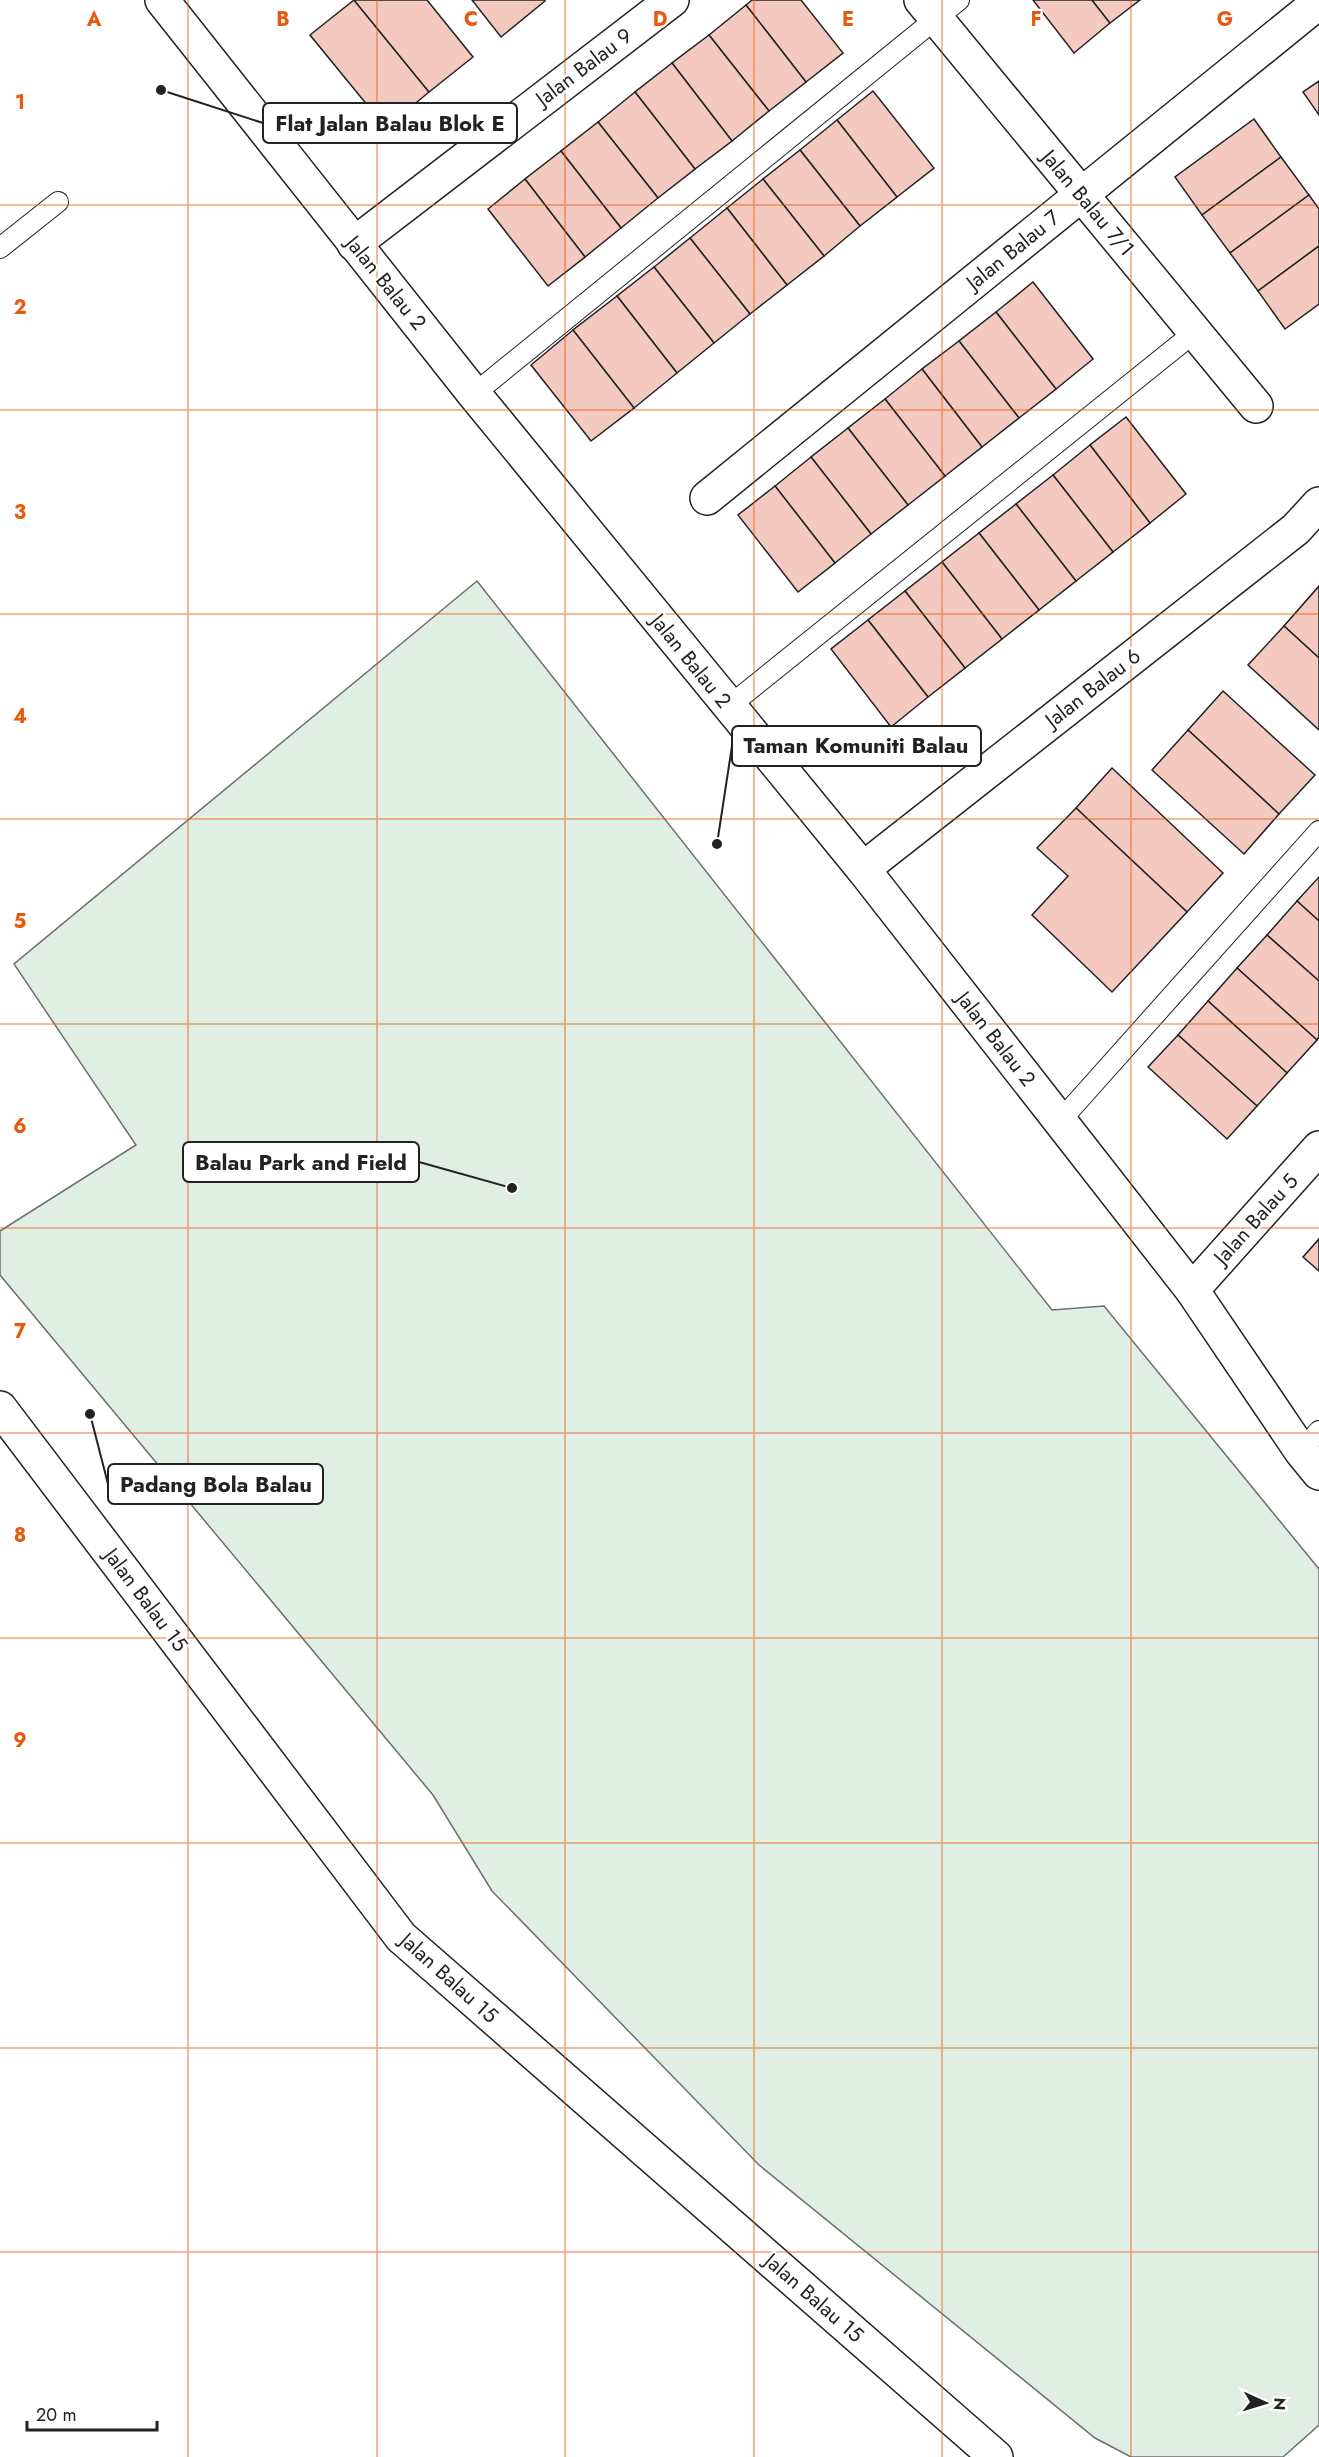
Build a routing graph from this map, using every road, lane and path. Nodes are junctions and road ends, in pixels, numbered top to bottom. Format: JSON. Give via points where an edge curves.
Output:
{"nodes":[{"id":1,"x":162,"y":0,"type":"edge"},
{"id":2,"x":672,"y":0,"type":"edge"},
{"id":3,"x":1319,"y":2,"type":"edge"},
{"id":4,"x":939,"y":6,"type":"edge"},
{"id":5,"x":1081,"y":195,"type":"junction"},
{"id":6,"x":58,"y":202,"type":"dead end"},
{"id":7,"x":354,"y":243,"type":"junction"},
{"id":8,"x":0,"y":248,"type":"edge"},
{"id":9,"x":1195,"y":332,"type":"junction"},
{"id":10,"x":474,"y":394,"type":"junction"},
{"id":11,"x":1256,"y":406,"type":"dead end"},
{"id":12,"x":707,"y":498,"type":"dead end"},
{"id":13,"x":1319,"y":504,"type":"edge"},
{"id":14,"x":728,"y":707,"type":"junction"},
{"id":15,"x":1319,"y":831,"type":"edge"},
{"id":16,"x":863,"y":869,"type":"junction"},
{"id":17,"x":1060,"y":1120,"type":"junction"},
{"id":18,"x":1319,"y":1148,"type":"edge"},
{"id":19,"x":1192,"y":1290,"type":"junction"},
{"id":20,"x":0,"y":1408,"type":"edge"},
{"id":21,"x":1313,"y":1451,"type":"edge"},
{"id":22,"x":996,"y":2457,"type":"edge"}],
"edges":[{"from":1,"to":7,"type":"street","name":"Jalan Balau 2"},
{"from":2,"to":7,"type":"street","name":"Jalan Balau 9"},
{"from":3,"to":5,"type":"street","name":"Jalan Balau 7"},
{"from":4,"to":5,"type":"street","name":"Jalan Balau 7/1"},
{"from":4,"to":10,"type":"lane"},
{"from":5,"to":9,"type":"street","name":"Jalan Balau 7/1"},
{"from":5,"to":12,"type":"street","name":"Jalan Balau 7"},
{"from":6,"to":8,"type":"lane"},
{"from":7,"to":10,"type":"street","name":"Jalan Balau 2"},
{"from":9,"to":11,"type":"street","name":"Jalan Balau 7/1"},
{"from":9,"to":14,"type":"lane"},
{"from":10,"to":14,"type":"street","name":"Jalan Balau 2"},
{"from":13,"to":16,"type":"street","name":"Jalan Balau 6","via":[[1296,529]]},
{"from":14,"to":16,"type":"street","name":"Jalan Balau 2"},
{"from":15,"to":17,"type":"lane"},
{"from":16,"to":17,"type":"street","name":"Jalan Balau 2"},
{"from":17,"to":19,"type":"street","name":"Jalan Balau 2"},
{"from":18,"to":19,"type":"street","name":"Jalan Balau 5"},
{"from":19,"to":21,"type":"street","name":"Jalan Balau 2"},
{"from":20,"to":22,"type":"street","name":"Jalan Balau 15","via":[[401,1937]]}]}
